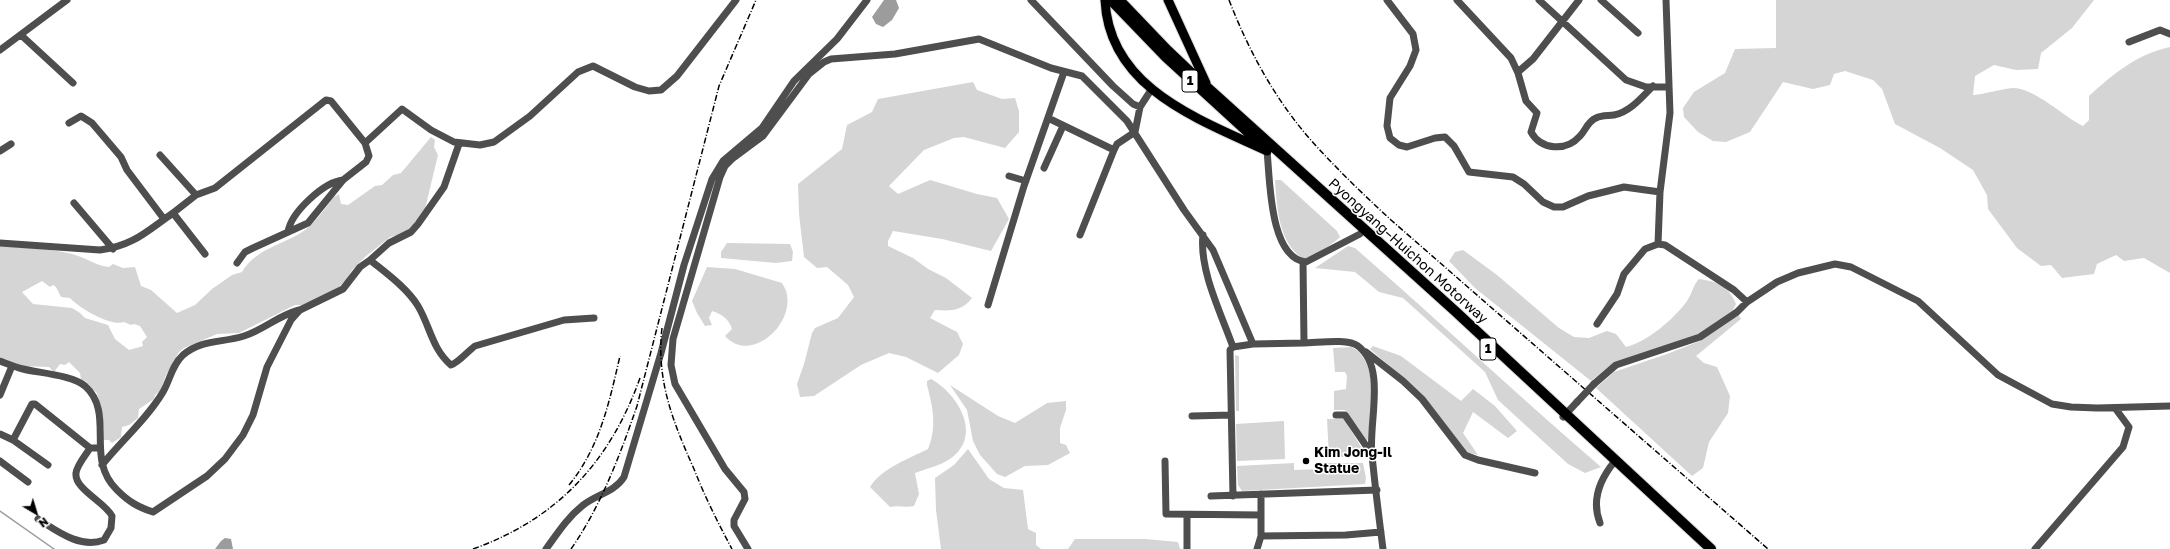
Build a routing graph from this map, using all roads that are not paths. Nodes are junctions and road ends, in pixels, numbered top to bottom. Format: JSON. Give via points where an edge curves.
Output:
{"nodes":[{"id":1,"x":67,"y":0,"type":"edge"},
{"id":2,"x":736,"y":0,"type":"edge"},
{"id":3,"x":867,"y":0,"type":"edge"},
{"id":4,"x":1031,"y":0,"type":"edge"},
{"id":5,"x":1104,"y":0,"type":"edge"},
{"id":6,"x":1110,"y":0,"type":"edge"},
{"id":7,"x":1168,"y":0,"type":"edge"},
{"id":8,"x":1387,"y":0,"type":"edge"},
{"id":9,"x":1457,"y":0,"type":"edge"},
{"id":10,"x":1539,"y":0,"type":"edge"},
{"id":11,"x":1579,"y":0,"type":"edge"},
{"id":12,"x":1601,"y":0,"type":"edge"},
{"id":13,"x":1666,"y":0,"type":"edge"},
{"id":14,"x":1119,"y":4,"type":"edge"},
{"id":15,"x":1562,"y":21,"type":"junction"},
{"id":16,"x":1638,"y":33,"type":"dead end"},
{"id":17,"x":2170,"y":34,"type":"edge"},
{"id":18,"x":21,"y":35,"type":"junction"},
{"id":19,"x":2129,"y":42,"type":"dead end"},
{"id":20,"x":0,"y":50,"type":"edge"},
{"id":21,"x":824,"y":51,"type":"junction"},
{"id":22,"x":831,"y":59,"type":"junction"},
{"id":23,"x":1064,"y":72,"type":"junction"},
{"id":24,"x":1518,"y":72,"type":"junction"},
{"id":25,"x":73,"y":83,"type":"dead end"},
{"id":26,"x":1653,"y":86,"type":"junction"},
{"id":27,"x":1669,"y":87,"type":"junction"},
{"id":28,"x":1208,"y":88,"type":"junction"},
{"id":29,"x":1151,"y":90,"type":"junction"},
{"id":30,"x":1140,"y":107,"type":"junction"},
{"id":31,"x":1048,"y":118,"type":"junction"},
{"id":32,"x":69,"y":123,"type":"dead end"},
{"id":33,"x":1063,"y":126,"type":"junction"},
{"id":34,"x":1135,"y":132,"type":"junction"},
{"id":35,"x":365,"y":142,"type":"junction"},
{"id":36,"x":11,"y":144,"type":"dead end"},
{"id":37,"x":460,"y":144,"type":"junction"},
{"id":38,"x":1114,"y":150,"type":"junction"},
{"id":39,"x":1267,"y":150,"type":"junction"},
{"id":40,"x":0,"y":151,"type":"edge"},
{"id":41,"x":160,"y":155,"type":"dead end"},
{"id":42,"x":1044,"y":168,"type":"dead end"},
{"id":43,"x":1009,"y":176,"type":"dead end"},
{"id":44,"x":343,"y":180,"type":"junction"},
{"id":45,"x":1026,"y":181,"type":"junction"},
{"id":46,"x":1660,"y":192,"type":"junction"},
{"id":47,"x":196,"y":195,"type":"junction"},
{"id":48,"x":74,"y":203,"type":"dead end"},
{"id":49,"x":173,"y":213,"type":"junction"},
{"id":50,"x":164,"y":219,"type":"junction"},
{"id":51,"x":288,"y":232,"type":"junction"},
{"id":52,"x":1360,"y":234,"type":"junction"},
{"id":53,"x":1080,"y":235,"type":"dead end"},
{"id":54,"x":1203,"y":235,"type":"junction"},
{"id":55,"x":0,"y":243,"type":"edge"},
{"id":56,"x":1658,"y":244,"type":"junction"},
{"id":57,"x":112,"y":249,"type":"junction"},
{"id":58,"x":205,"y":254,"type":"dead end"},
{"id":59,"x":370,"y":260,"type":"junction"},
{"id":60,"x":1303,"y":262,"type":"junction"},
{"id":61,"x":237,"y":263,"type":"dead end"},
{"id":62,"x":1747,"y":302,"type":"junction"},
{"id":63,"x":988,"y":305,"type":"dead end"},
{"id":64,"x":300,"y":310,"type":"junction"},
{"id":65,"x":594,"y":318,"type":"dead end"},
{"id":66,"x":1597,"y":324,"type":"dead end"},
{"id":67,"x":1304,"y":343,"type":"junction"},
{"id":68,"x":1253,"y":344,"type":"junction"},
{"id":69,"x":1232,"y":346,"type":"junction"},
{"id":70,"x":1364,"y":351,"type":"junction"},
{"id":71,"x":0,"y":361,"type":"edge"},
{"id":72,"x":12,"y":366,"type":"junction"},
{"id":73,"x":0,"y":395,"type":"edge"},
{"id":74,"x":2170,"y":406,"type":"edge"},
{"id":75,"x":2115,"y":408,"type":"junction"},
{"id":76,"x":1231,"y":415,"type":"junction"},
{"id":77,"x":1336,"y":415,"type":"dead end"},
{"id":78,"x":1192,"y":416,"type":"dead end"},
{"id":79,"x":1564,"y":416,"type":"junction"},
{"id":80,"x":0,"y":434,"type":"edge"},
{"id":81,"x":13,"y":440,"type":"junction"},
{"id":82,"x":90,"y":448,"type":"junction"},
{"id":83,"x":100,"y":448,"type":"junction"},
{"id":84,"x":1371,"y":453,"type":"junction"},
{"id":85,"x":0,"y":461,"type":"edge"},
{"id":86,"x":1164,"y":461,"type":"dead end"},
{"id":87,"x":1614,"y":463,"type":"junction"},
{"id":88,"x":102,"y":465,"type":"junction"},
{"id":89,"x":48,"y":466,"type":"dead end"},
{"id":90,"x":1535,"y":473,"type":"dead end"},
{"id":91,"x":28,"y":482,"type":"dead end"},
{"id":92,"x":1377,"y":490,"type":"junction"},
{"id":93,"x":1261,"y":494,"type":"junction"},
{"id":94,"x":1211,"y":496,"type":"dead end"},
{"id":95,"x":1233,"y":496,"type":"junction"},
{"id":96,"x":1187,"y":515,"type":"junction"},
{"id":97,"x":1261,"y":515,"type":"junction"},
{"id":98,"x":38,"y":518,"type":"dead end"},
{"id":99,"x":1600,"y":523,"type":"dead end"},
{"id":100,"x":1381,"y":532,"type":"junction"},
{"id":101,"x":1261,"y":536,"type":"junction"},
{"id":102,"x":546,"y":549,"type":"edge"},
{"id":103,"x":748,"y":549,"type":"edge"},
{"id":104,"x":1188,"y":549,"type":"edge"},
{"id":105,"x":1257,"y":549,"type":"edge"},
{"id":106,"x":1383,"y":549,"type":"edge"},
{"id":107,"x":1707,"y":549,"type":"edge"},
{"id":108,"x":1711,"y":549,"type":"edge"},
{"id":109,"x":2035,"y":549,"type":"edge"}],
"edges":[{"from":1,"to":18,"type":"street"},
{"from":2,"to":37,"type":"street","via":[[677,76],[662,90],[649,91],[635,87],[598,68],[586,68],[578,72],[530,116],[494,142],[480,145]]},
{"from":3,"to":21,"type":"street","via":[[837,39]]},
{"from":4,"to":30,"type":"street","via":[[1113,86]]},
{"from":5,"to":29,"type":"main road","via":[[1107,22],[1119,51],[1127,64]]},
{"from":6,"to":14,"type":"main road","number":"1"},
{"from":7,"to":28,"type":"main road"},
{"from":8,"to":46,"type":"street","via":[[1413,34],[1416,50],[1410,66],[1390,98],[1387,126],[1390,138],[1399,145],[1407,147],[1445,137],[1454,146],[1469,172],[1513,177],[1543,202],[1554,207],[1563,207],[1588,196],[1624,187]]},
{"from":9,"to":24,"type":"street","via":[[1499,43]]},
{"from":10,"to":15,"type":"street"},
{"from":11,"to":15,"type":"street"},
{"from":12,"to":16,"type":"street"},
{"from":13,"to":27,"type":"street"},
{"from":14,"to":28,"type":"main road","number":"1"},
{"from":14,"to":39,"type":"main road","number":"1","via":[[1165,57]]},
{"from":15,"to":24,"type":"street","via":[[1533,59]]},
{"from":15,"to":26,"type":"street","via":[[1626,80],[1646,87]]},
{"from":17,"to":19,"type":"street","via":[[2160,30]]},
{"from":18,"to":20,"type":"street"},
{"from":18,"to":25,"type":"street"},
{"from":21,"to":22,"type":"street"},
{"from":21,"to":102,"type":"street","via":[[794,81],[762,128],[723,161],[712,179],[684,265],[663,347],[624,477],[619,484],[581,506],[566,521]]},
{"from":22,"to":23,"type":"street","via":[[895,54],[979,39]]},
{"from":22,"to":103,"type":"street","via":[[809,74],[763,136],[725,166],[673,339],[671,366],[675,384],[725,469],[744,492],[745,499],[734,520],[734,526]]},
{"from":23,"to":31,"type":"street"},
{"from":23,"to":34,"type":"street","via":[[1082,76]]},
{"from":24,"to":26,"type":"street","via":[[1526,101],[1537,113],[1531,132],[1542,144],[1553,148],[1565,146],[1580,137],[1588,123],[1596,118],[1622,112]]},
{"from":26,"to":27,"type":"street"},
{"from":27,"to":46,"type":"street","via":[[1670,113]]},
{"from":28,"to":79,"type":"highway","name":"Pyongyang–Huichon Motorway","number":"1","via":[[1455,312]]},
{"from":29,"to":30,"type":"street"},
{"from":29,"to":39,"type":"main road","via":[[1205,122]]},
{"from":30,"to":34,"type":"street"},
{"from":31,"to":33,"type":"street"},
{"from":31,"to":45,"type":"street"},
{"from":32,"to":50,"type":"street","via":[[81,116],[92,123],[121,157],[126,170]]},
{"from":33,"to":38,"type":"street"},
{"from":33,"to":42,"type":"street"},
{"from":34,"to":38,"type":"street"},
{"from":34,"to":54,"type":"street","via":[[1184,210]]},
{"from":35,"to":37,"type":"street","via":[[402,109],[430,130]]},
{"from":35,"to":44,"type":"street","via":[[369,156],[366,162]]},
{"from":35,"to":47,"type":"street","via":[[331,101],[326,100],[215,188]]},
{"from":36,"to":40,"type":"street"},
{"from":37,"to":59,"type":"street","via":[[444,187],[412,232],[388,244]]},
{"from":38,"to":53,"type":"street"},
{"from":39,"to":52,"type":"highway","name":"Pyongyang–Huichon Motorway","number":"1"},
{"from":39,"to":60,"type":"street","via":[[1272,202],[1280,238],[1293,257]]},
{"from":41,"to":47,"type":"street"},
{"from":43,"to":45,"type":"street"},
{"from":44,"to":51,"type":"street","via":[[308,223]]},
{"from":44,"to":51,"type":"street","via":[[327,185],[305,204],[292,221]]},
{"from":45,"to":63,"type":"street"},
{"from":46,"to":56,"type":"street"},
{"from":47,"to":49,"type":"street"},
{"from":48,"to":57,"type":"street"},
{"from":49,"to":50,"type":"street"},
{"from":49,"to":58,"type":"street"},
{"from":50,"to":57,"type":"street","via":[[133,241]]},
{"from":51,"to":61,"type":"street","via":[[245,252]]},
{"from":52,"to":60,"type":"street"},
{"from":52,"to":79,"type":"highway","name":"Pyongyang–Huichon Motorway","number":"1"},
{"from":54,"to":68,"type":"street","via":[[1213,250]]},
{"from":54,"to":69,"type":"street","via":[[1202,249],[1207,272]]},
{"from":55,"to":57,"type":"street"},
{"from":56,"to":62,"type":"street","via":[[1664,245],[1734,290]]},
{"from":56,"to":66,"type":"street","via":[[1645,248],[1624,274],[1617,294]]},
{"from":59,"to":64,"type":"street","via":[[360,267],[342,289]]},
{"from":59,"to":65,"type":"street","via":[[418,306],[433,342],[451,365],[456,364],[475,346],[564,320]]},
{"from":60,"to":67,"type":"street"},
{"from":62,"to":75,"type":"street","via":[[1777,282],[1798,273],[1835,264],[1850,268],[1918,301],[1998,375],[2032,395],[2052,404],[2071,407]]},
{"from":62,"to":79,"type":"street","bridge":true,"via":[[1737,312],[1700,337],[1616,365]]},
{"from":64,"to":88,"type":"street","via":[[285,314],[244,336],[201,344],[183,355],[174,367],[163,392]]},
{"from":64,"to":88,"type":"street","via":[[290,320],[267,366],[253,415],[243,435],[225,459],[207,476],[153,512],[135,506],[127,500],[104,474]]},
{"from":67,"to":68,"type":"street"},
{"from":67,"to":70,"type":"street","via":[[1346,342],[1357,344]]},
{"from":68,"to":69,"type":"street"},
{"from":69,"to":76,"type":"street"},
{"from":70,"to":84,"type":"street","via":[[1370,361],[1374,390]]},
{"from":70,"to":90,"type":"street","via":[[1422,399],[1465,454],[1478,460]]},
{"from":71,"to":72,"type":"street"},
{"from":72,"to":73,"type":"street"},
{"from":72,"to":83,"type":"street","via":[[83,385],[91,393],[98,410],[101,428]]},
{"from":74,"to":75,"type":"street"},
{"from":75,"to":109,"type":"street","via":[[2129,427],[2123,447]]},
{"from":76,"to":78,"type":"street"},
{"from":76,"to":95,"type":"street"},
{"from":77,"to":84,"type":"street","via":[[1345,415]]},
{"from":79,"to":87,"type":"highway","name":"Pyongyang–Huichon Motorway","number":"1"},
{"from":80,"to":81,"type":"street"},
{"from":81,"to":82,"type":"street","via":[[32,404],[36,404]]},
{"from":81,"to":89,"type":"street"},
{"from":82,"to":83,"type":"street"},
{"from":82,"to":98,"type":"street","via":[[76,472],[77,479],[112,516],[111,528],[104,540],[90,544],[68,537]]},
{"from":83,"to":88,"type":"street"},
{"from":84,"to":92,"type":"street"},
{"from":85,"to":91,"type":"street"},
{"from":86,"to":96,"type":"street","via":[[1166,514]]},
{"from":87,"to":99,"type":"street","via":[[1601,482],[1597,498],[1595,507]]},
{"from":87,"to":107,"type":"highway","name":"Pyongyang–Huichon Motorway","number":"1"},
{"from":87,"to":108,"type":"highway","name":"Pyongyang–Huichon Motorway","number":"1"},
{"from":92,"to":93,"type":"street"},
{"from":92,"to":100,"type":"street"},
{"from":93,"to":95,"type":"street"},
{"from":93,"to":97,"type":"street"},
{"from":94,"to":95,"type":"street"},
{"from":96,"to":97,"type":"street"},
{"from":96,"to":104,"type":"street"},
{"from":97,"to":101,"type":"street"},
{"from":100,"to":101,"type":"street"},
{"from":100,"to":106,"type":"street"},
{"from":101,"to":105,"type":"street"}]}
